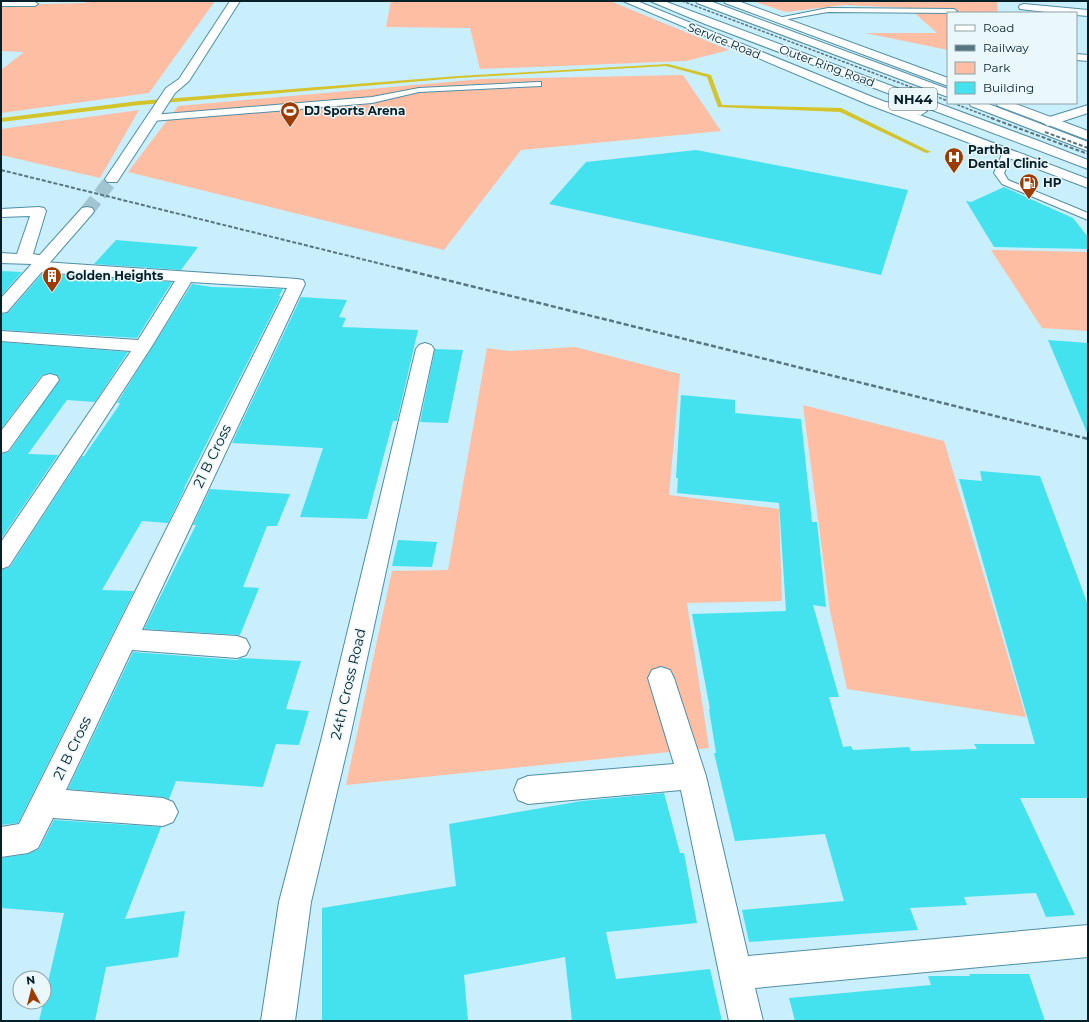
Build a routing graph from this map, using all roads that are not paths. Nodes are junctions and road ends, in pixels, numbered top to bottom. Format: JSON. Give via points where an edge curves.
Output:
{"nodes":[{"id":1,"x":224,"y":1,"type":"edge"},
{"id":2,"x":235,"y":1,"type":"edge"},
{"id":3,"x":628,"y":1,"type":"edge"},
{"id":4,"x":655,"y":1,"type":"edge"},
{"id":5,"x":701,"y":1,"type":"edge"},
{"id":6,"x":734,"y":1,"type":"edge"},
{"id":7,"x":1,"y":4,"type":"edge"},
{"id":8,"x":35,"y":4,"type":"dead end"},
{"id":9,"x":1024,"y":8,"type":"edge"},
{"id":10,"x":954,"y":11,"type":"dead end"},
{"id":11,"x":1035,"y":12,"type":"edge"},
{"id":12,"x":1075,"y":12,"type":"edge"},
{"id":13,"x":1077,"y":12,"type":"edge"},
{"id":14,"x":1088,"y":13,"type":"edge"},
{"id":15,"x":1077,"y":17,"type":"edge"},
{"id":16,"x":1088,"y":18,"type":"edge"},
{"id":17,"x":777,"y":19,"type":"junction"},
{"id":18,"x":1077,"y":57,"type":"edge"},
{"id":19,"x":1088,"y":58,"type":"edge"},
{"id":20,"x":947,"y":82,"type":"edge"},
{"id":21,"x":538,"y":84,"type":"dead end"},
{"id":22,"x":170,"y":91,"type":"junction"},
{"id":23,"x":947,"y":93,"type":"edge"},
{"id":24,"x":1088,"y":101,"type":"edge"},
{"id":25,"x":978,"y":104,"type":"edge"},
{"id":26,"x":1004,"y":104,"type":"edge"},
{"id":27,"x":885,"y":106,"type":"junction"},
{"id":28,"x":1088,"y":108,"type":"edge"},
{"id":29,"x":155,"y":113,"type":"junction"},
{"id":30,"x":960,"y":116,"type":"junction"},
{"id":31,"x":1048,"y":122,"type":"junction"},
{"id":32,"x":1088,"y":136,"type":"edge"},
{"id":33,"x":1088,"y":147,"type":"edge"},
{"id":34,"x":1008,"y":152,"type":"junction"},
{"id":35,"x":1088,"y":165,"type":"edge"},
{"id":36,"x":112,"y":179,"type":"tunnel mouth"},
{"id":37,"x":1088,"y":184,"type":"edge"},
{"id":38,"x":87,"y":211,"type":"tunnel mouth"},
{"id":39,"x":1,"y":213,"type":"edge"},
{"id":40,"x":1088,"y":217,"type":"edge"},
{"id":41,"x":1,"y":258,"type":"edge"},
{"id":42,"x":36,"y":262,"type":"junction"},
{"id":43,"x":185,"y":278,"type":"junction"},
{"id":44,"x":1,"y":308,"type":"edge"},
{"id":45,"x":1,"y":336,"type":"edge"},
{"id":46,"x":143,"y":346,"type":"junction"},
{"id":47,"x":425,"y":349,"type":"dead end"},
{"id":48,"x":50,"y":380,"type":"dead end"},
{"id":49,"x":1,"y":446,"type":"edge"},
{"id":50,"x":1,"y":560,"type":"edge"},
{"id":51,"x":124,"y":640,"type":"junction"},
{"id":52,"x":238,"y":647,"type":"dead end"},
{"id":53,"x":661,"y":678,"type":"dead end"},
{"id":54,"x":692,"y":776,"type":"junction"},
{"id":55,"x":528,"y":790,"type":"dead end"},
{"id":56,"x":45,"y":803,"type":"junction"},
{"id":57,"x":163,"y":812,"type":"dead end"},
{"id":58,"x":1,"y":842,"type":"edge"},
{"id":59,"x":1088,"y":941,"type":"edge"},
{"id":60,"x":736,"y":973,"type":"junction"},
{"id":61,"x":278,"y":1021,"type":"edge"},
{"id":62,"x":746,"y":1021,"type":"edge"}],
"edges":[{"from":1,"to":22,"type":"main road","via":[[170,81]]},
{"from":2,"to":22,"type":"main road","via":[[183,81]]},
{"from":3,"to":27,"type":"main road","name":"Service Road"},
{"from":4,"to":30,"type":"main road","name":"Outer Ring Road","number":"NH44"},
{"from":5,"to":23,"type":"main road","name":"Outer Ring Road","number":"NH44"},
{"from":6,"to":17,"type":"main road"},
{"from":7,"to":8,"type":"lane"},
{"from":9,"to":11,"type":"main road"},
{"from":9,"to":12,"type":"main road"},
{"from":10,"to":17,"type":"lane","via":[[828,10]]},
{"from":13,"to":14,"type":"main road"},
{"from":15,"to":16,"type":"main road"},
{"from":17,"to":20,"type":"main road"},
{"from":18,"to":19,"type":"main road"},
{"from":21,"to":29,"type":"lane","via":[[419,90],[372,100]]},
{"from":22,"to":29,"type":"main road"},
{"from":24,"to":28,"type":"main road"},
{"from":25,"to":33,"type":"main road"},
{"from":26,"to":31,"type":"main road"},
{"from":27,"to":30,"type":"main road"},
{"from":27,"to":34,"type":"main road","name":"Service Road"},
{"from":28,"to":31,"type":"main road"},
{"from":29,"to":36,"type":"main road"},
{"from":30,"to":35,"type":"main road","name":"Outer Ring Road","number":"NH44"},
{"from":31,"to":32,"type":"main road"},
{"from":34,"to":37,"type":"main road","name":"Service Road"},
{"from":34,"to":40,"type":"lane","via":[[999,173],[1005,182]]},
{"from":38,"to":42,"type":"main road"},
{"from":39,"to":42,"type":"main road","via":[[39,211]]},
{"from":41,"to":42,"type":"main road","name":"21 B Cross"},
{"from":42,"to":43,"type":"main road","name":"21 B Cross"},
{"from":42,"to":44,"type":"main road"},
{"from":43,"to":46,"type":"main road"},
{"from":43,"to":51,"type":"main road","name":"21 B Cross","via":[[297,284]]},
{"from":45,"to":46,"type":"main road"},
{"from":46,"to":50,"type":"main road"},
{"from":47,"to":61,"type":"main road","name":"24th Cross Road","via":[[336,737],[295,902]]},
{"from":48,"to":49,"type":"main road"},
{"from":51,"to":52,"type":"main road"},
{"from":51,"to":56,"type":"main road","name":"21 B Cross"},
{"from":53,"to":54,"type":"main road"},
{"from":54,"to":55,"type":"main road"},
{"from":54,"to":60,"type":"main road"},
{"from":56,"to":57,"type":"main road"},
{"from":56,"to":58,"type":"main road","name":"21 B Cross","via":[[28,838]]},
{"from":59,"to":60,"type":"main road"},
{"from":60,"to":62,"type":"main road"}]}
